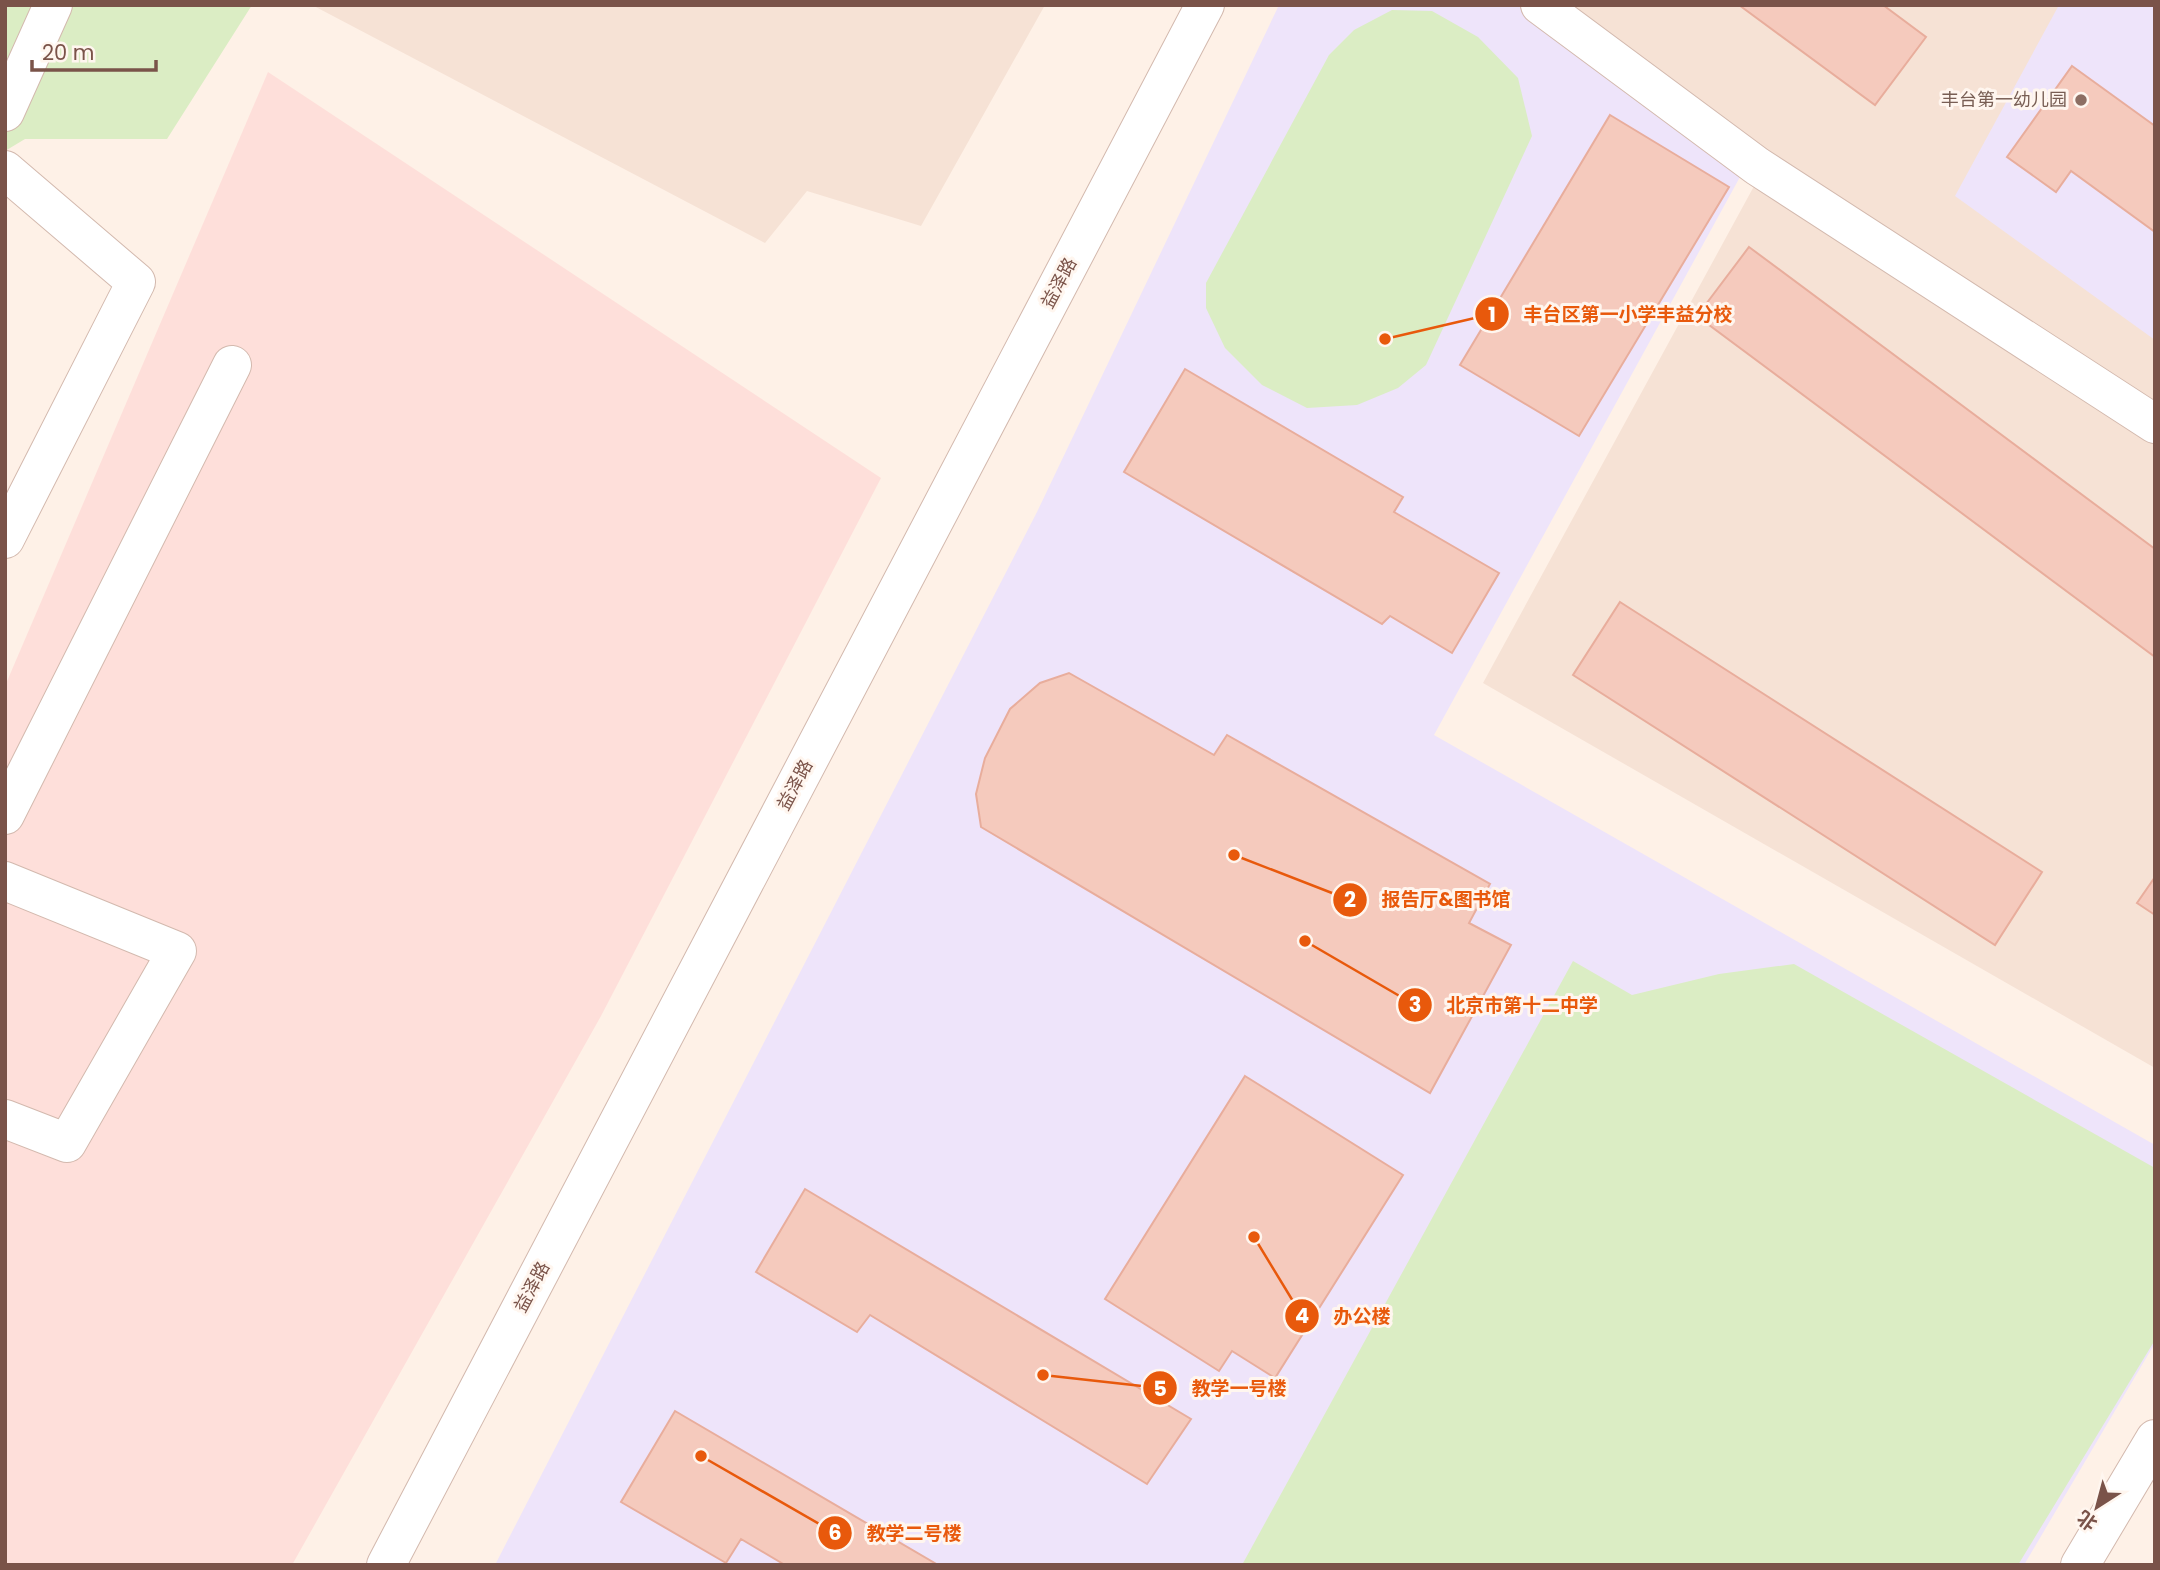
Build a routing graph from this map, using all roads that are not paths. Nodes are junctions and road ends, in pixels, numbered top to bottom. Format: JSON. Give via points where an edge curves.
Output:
{"nodes":[{"id":1,"x":53,"y":5,"type":"edge"},
{"id":2,"x":1205,"y":5,"type":"edge"},
{"id":3,"x":1540,"y":5,"type":"edge"},
{"id":4,"x":5,"y":112,"type":"edge"},
{"id":5,"x":5,"y":170,"type":"edge"},
{"id":6,"x":232,"y":365,"type":"dead end"},
{"id":7,"x":2155,"y":424,"type":"edge"},
{"id":8,"x":5,"y":540,"type":"edge"},
{"id":9,"x":5,"y":815,"type":"edge"},
{"id":10,"x":5,"y":881,"type":"edge"},
{"id":11,"x":5,"y":1119,"type":"edge"},
{"id":12,"x":2155,"y":1439,"type":"edge"},
{"id":13,"x":386,"y":1565,"type":"edge"},
{"id":14,"x":2080,"y":1565,"type":"edge"}],
"edges":[{"from":1,"to":4,"type":"street"},
{"from":2,"to":13,"type":"street","name":"益泽路"},
{"from":3,"to":7,"type":"street","via":[[1757,166]]},
{"from":5,"to":8,"type":"street","via":[[136,282]]},
{"from":6,"to":9,"type":"street"},
{"from":10,"to":11,"type":"street","via":[[177,951],[67,1143]]},
{"from":12,"to":14,"type":"street"}]}
